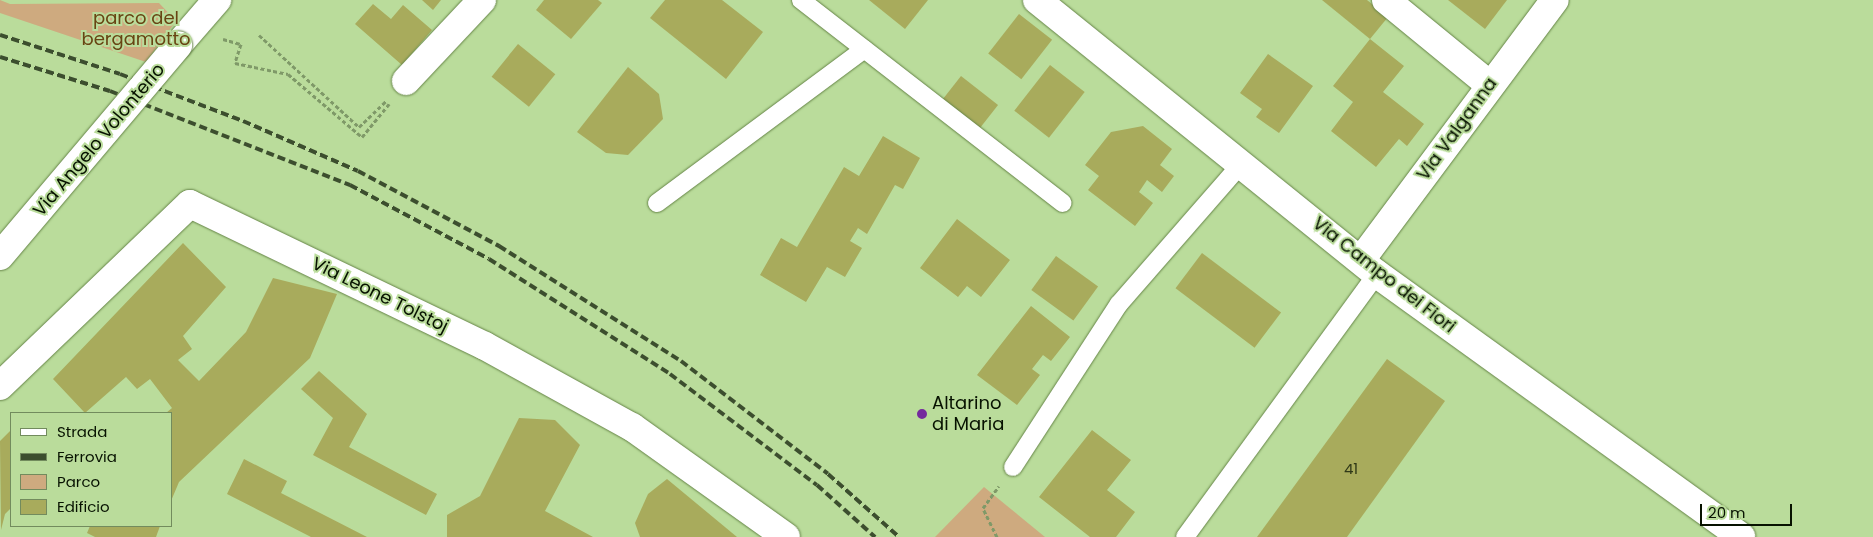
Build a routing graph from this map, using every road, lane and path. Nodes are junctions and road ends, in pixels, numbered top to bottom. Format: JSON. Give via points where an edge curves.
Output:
{"nodes":[{"id":1,"x":217,"y":0,"type":"edge"},
{"id":2,"x":482,"y":0,"type":"edge"},
{"id":3,"x":801,"y":0,"type":"edge"},
{"id":4,"x":1037,"y":0,"type":"edge"},
{"id":5,"x":1386,"y":0,"type":"edge"},
{"id":6,"x":1555,"y":0,"type":"edge"},
{"id":7,"x":197,"y":23,"type":"junction"},
{"id":8,"x":259,"y":35,"type":"dead end"},
{"id":9,"x":864,"y":49,"type":"junction"},
{"id":10,"x":406,"y":81,"type":"junction"},
{"id":11,"x":1490,"y":85,"type":"junction"},
{"id":12,"x":1242,"y":164,"type":"junction"},
{"id":13,"x":657,"y":203,"type":"dead end"},
{"id":14,"x":1062,"y":203,"type":"dead end"},
{"id":15,"x":0,"y":256,"type":"edge"},
{"id":16,"x":1369,"y":267,"type":"junction"},
{"id":17,"x":0,"y":386,"type":"edge"},
{"id":18,"x":1013,"y":467,"type":"joint"},
{"id":19,"x":786,"y":537,"type":"edge"},
{"id":20,"x":997,"y":537,"type":"edge"},
{"id":21,"x":1185,"y":537,"type":"edge"},
{"id":22,"x":1741,"y":537,"type":"edge"}],
"edges":[{"from":1,"to":7,"type":"street","name":"Via Angelo Volonterio"},
{"from":2,"to":10,"type":"street"},
{"from":3,"to":9,"type":"lane"},
{"from":4,"to":12,"type":"street","name":"Via Campo dei Fiori"},
{"from":5,"to":11,"type":"street"},
{"from":6,"to":11,"type":"street","name":"Via Valganna"},
{"from":7,"to":10,"type":"path","via":[[220,38],[241,44],[235,63],[288,74],[362,137]]},
{"from":7,"to":15,"type":"street","name":"Via Angelo Volonterio","bridge":true},
{"from":8,"to":10,"type":"path","via":[[359,127]]},
{"from":9,"to":13,"type":"lane"},
{"from":9,"to":14,"type":"lane"},
{"from":11,"to":16,"type":"street","name":"Via Valganna"},
{"from":12,"to":16,"type":"street","name":"Via Campo dei Fiori"},
{"from":12,"to":18,"type":"lane","via":[[1119,304]]},
{"from":16,"to":21,"type":"lane"},
{"from":16,"to":22,"type":"street","name":"Via Campo dei Fiori"},
{"from":17,"to":19,"type":"street","name":"Via Leone Tolstoj","via":[[190,204],[485,346],[632,427]]},
{"from":18,"to":20,"type":"path","via":[[983,508]]}]}
